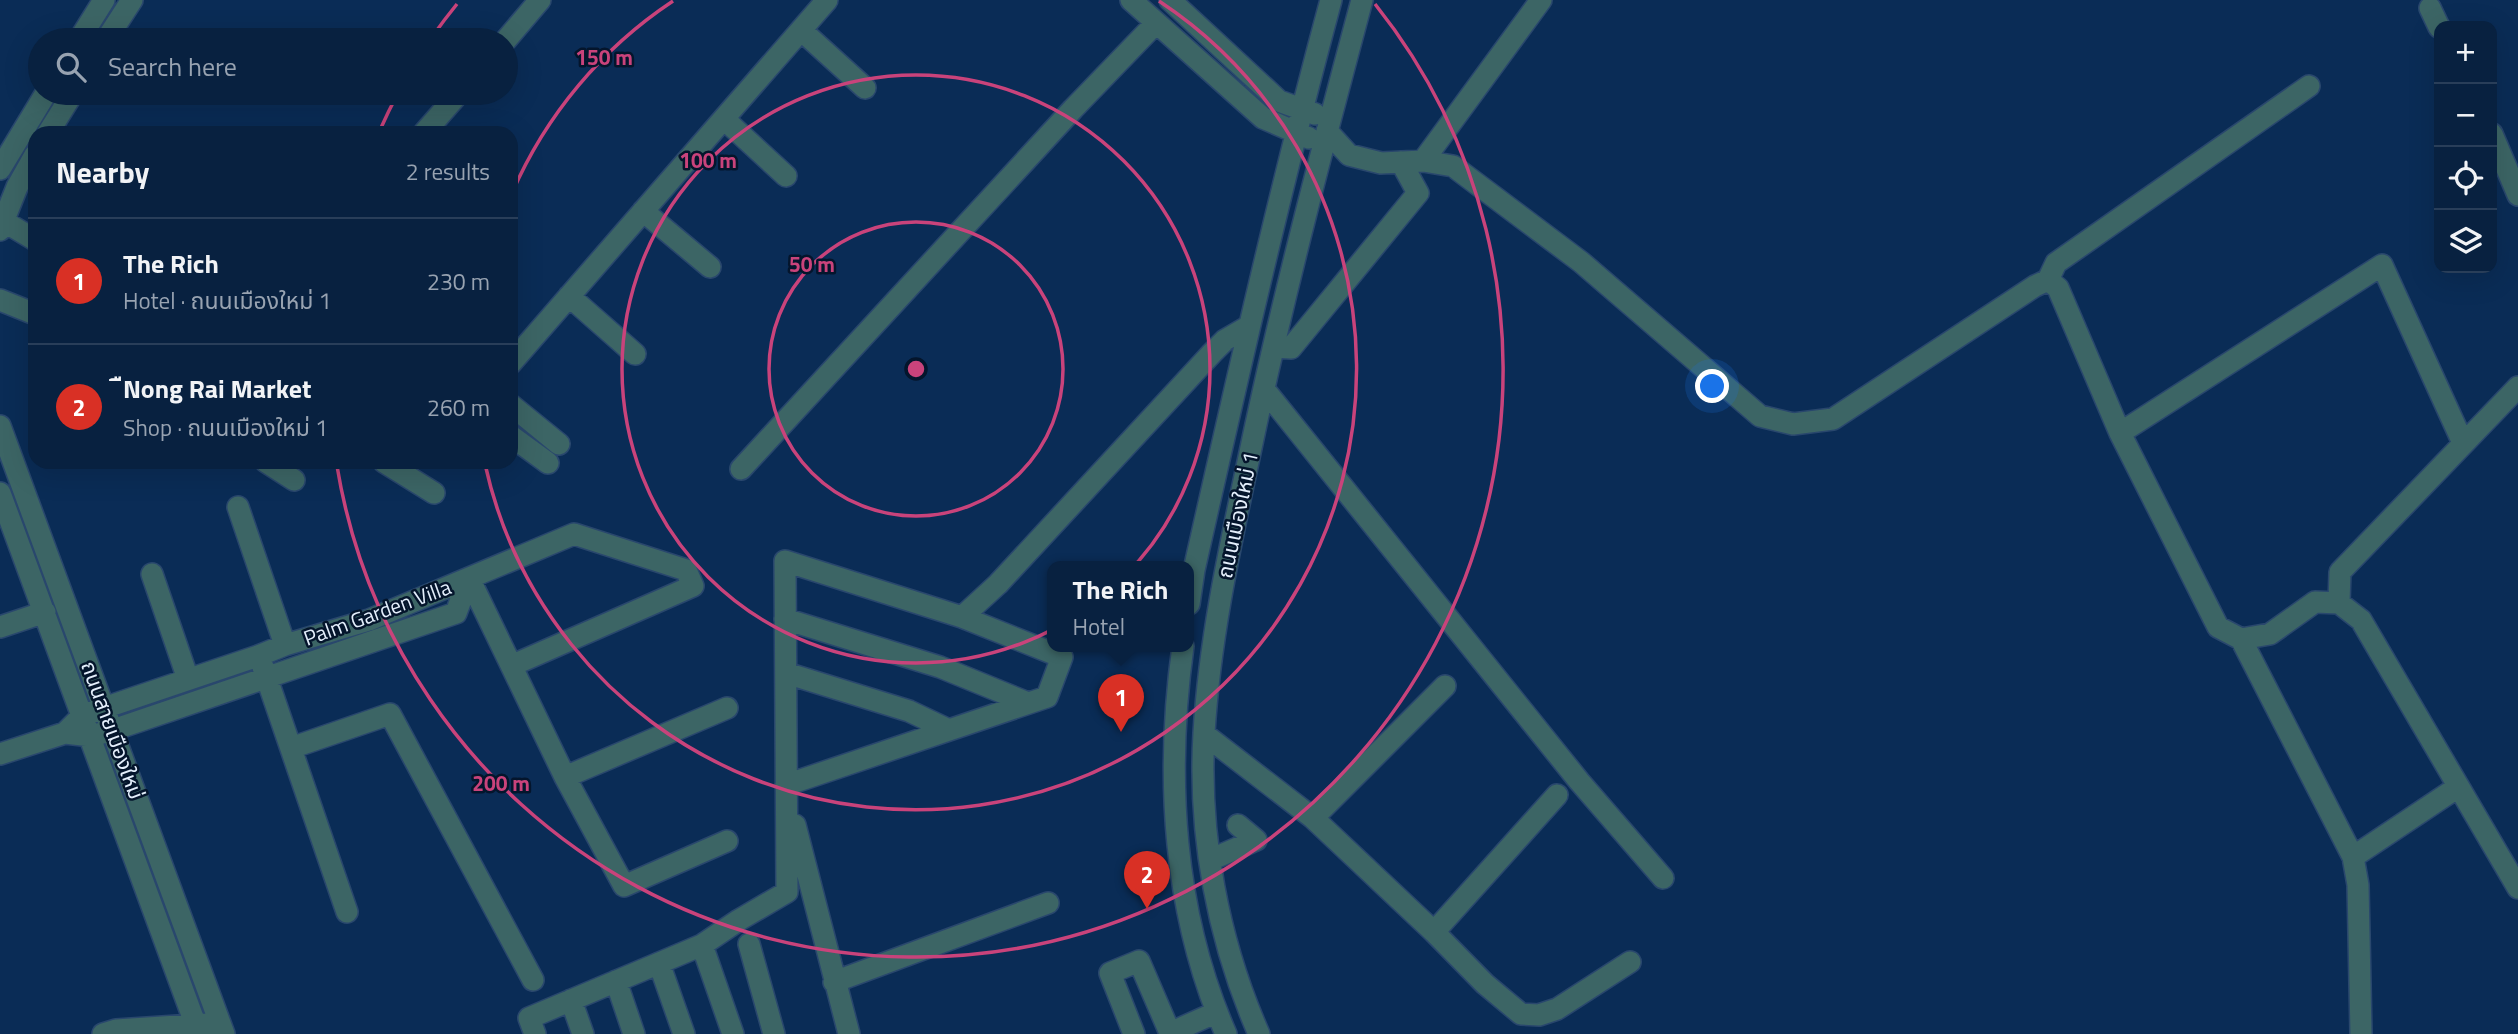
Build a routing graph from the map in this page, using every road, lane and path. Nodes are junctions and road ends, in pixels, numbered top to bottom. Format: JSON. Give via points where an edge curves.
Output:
{"nodes":[{"id":1,"x":104,"y":0,"type":"edge"},
{"id":2,"x":132,"y":0,"type":"edge"},
{"id":3,"x":540,"y":0,"type":"edge"},
{"id":4,"x":827,"y":0,"type":"edge"},
{"id":5,"x":1131,"y":0,"type":"edge"},
{"id":6,"x":1170,"y":0,"type":"edge"},
{"id":7,"x":1331,"y":0,"type":"edge"},
{"id":8,"x":1362,"y":0,"type":"edge"},
{"id":9,"x":1541,"y":0,"type":"edge"},
{"id":10,"x":1156,"y":23,"type":"junction"},
{"id":11,"x":86,"y":28,"type":"edge"},
{"id":12,"x":114,"y":28,"type":"edge"},
{"id":13,"x":516,"y":28,"type":"edge"},
{"id":14,"x":801,"y":30,"type":"junction"},
{"id":15,"x":2309,"y":86,"type":"dead end"},
{"id":16,"x":865,"y":88,"type":"dead end"},
{"id":17,"x":37,"y":105,"type":"edge"},
{"id":18,"x":66,"y":105,"type":"edge"},
{"id":19,"x":448,"y":105,"type":"edge"},
{"id":20,"x":1301,"y":110,"type":"junction"},
{"id":21,"x":724,"y":118,"type":"junction"},
{"id":22,"x":52,"y":126,"type":"edge"},
{"id":23,"x":430,"y":126,"type":"edge"},
{"id":24,"x":1327,"y":131,"type":"junction"},
{"id":25,"x":1295,"y":133,"type":"junction"},
{"id":26,"x":6,"y":145,"type":"edge"},
{"id":27,"x":2497,"y":146,"type":"edge"},
{"id":28,"x":28,"y":152,"type":"edge"},
{"id":29,"x":1423,"y":161,"type":"junction"},
{"id":30,"x":1401,"y":162,"type":"junction"},
{"id":31,"x":28,"y":167,"type":"edge"},
{"id":32,"x":0,"y":169,"type":"edge"},
{"id":33,"x":786,"y":176,"type":"dead end"},
{"id":34,"x":2518,"y":195,"type":"edge"},
{"id":35,"x":643,"y":211,"type":"junction"},
{"id":36,"x":1,"y":223,"type":"edge"},
{"id":37,"x":28,"y":236,"type":"edge"},
{"id":38,"x":710,"y":267,"type":"dead end"},
{"id":39,"x":2048,"y":280,"type":"junction"},
{"id":40,"x":569,"y":296,"type":"junction"},
{"id":41,"x":0,"y":300,"type":"edge"},
{"id":42,"x":28,"y":311,"type":"edge"},
{"id":43,"x":1249,"y":327,"type":"junction"},
{"id":44,"x":1274,"y":347,"type":"junction"},
{"id":45,"x":635,"y":354,"type":"dead end"},
{"id":46,"x":518,"y":355,"type":"edge"},
{"id":47,"x":2518,"y":387,"type":"edge"},
{"id":48,"x":1264,"y":388,"type":"junction"},
{"id":49,"x":518,"y":411,"type":"edge"},
{"id":50,"x":0,"y":426,"type":"edge"},
{"id":51,"x":2120,"y":433,"type":"junction"},
{"id":52,"x":518,"y":441,"type":"edge"},
{"id":53,"x":2463,"y":443,"type":"junction"},
{"id":54,"x":559,"y":444,"type":"dead end"},
{"id":55,"x":548,"y":463,"type":"dead end"},
{"id":56,"x":277,"y":469,"type":"edge"},
{"id":57,"x":395,"y":469,"type":"edge"},
{"id":58,"x":741,"y":469,"type":"dead end"},
{"id":59,"x":294,"y":481,"type":"dead end"},
{"id":60,"x":0,"y":493,"type":"edge"},
{"id":61,"x":433,"y":493,"type":"dead end"},
{"id":62,"x":238,"y":507,"type":"dead end"},
{"id":63,"x":1194,"y":570,"type":"edge"},
{"id":64,"x":152,"y":574,"type":"dead end"},
{"id":65,"x":470,"y":578,"type":"junction"},
{"id":66,"x":2339,"y":603,"type":"junction"},
{"id":67,"x":45,"y":612,"type":"junction"},
{"id":68,"x":962,"y":617,"type":"junction"},
{"id":69,"x":785,"y":619,"type":"junction"},
{"id":70,"x":0,"y":627,"type":"edge"},
{"id":71,"x":2241,"y":639,"type":"junction"},
{"id":72,"x":285,"y":645,"type":"junction"},
{"id":73,"x":1047,"y":651,"type":"edge"},
{"id":74,"x":1050,"y":652,"type":"edge"},
{"id":75,"x":1182,"y":652,"type":"edge"},
{"id":76,"x":258,"y":656,"type":"junction"},
{"id":77,"x":513,"y":665,"type":"junction"},
{"id":78,"x":786,"y":673,"type":"junction"},
{"id":79,"x":268,"y":678,"type":"junction"},
{"id":80,"x":188,"y":679,"type":"junction"},
{"id":81,"x":1445,"y":687,"type":"dead end"},
{"id":82,"x":1028,"y":703,"type":"junction"},
{"id":83,"x":105,"y":707,"type":"junction"},
{"id":84,"x":727,"y":708,"type":"dead end"},
{"id":85,"x":83,"y":715,"type":"junction"},
{"id":86,"x":113,"y":730,"type":"junction"},
{"id":87,"x":949,"y":730,"type":"junction"},
{"id":88,"x":65,"y":733,"type":"junction"},
{"id":89,"x":1204,"y":734,"type":"junction"},
{"id":90,"x":90,"y":736,"type":"junction"},
{"id":91,"x":292,"y":748,"type":"junction"},
{"id":92,"x":0,"y":754,"type":"edge"},
{"id":93,"x":565,"y":777,"type":"junction"},
{"id":94,"x":786,"y":785,"type":"junction"},
{"id":95,"x":2458,"y":787,"type":"junction"},
{"id":96,"x":1557,"y":795,"type":"dead end"},
{"id":97,"x":1313,"y":818,"type":"junction"},
{"id":98,"x":795,"y":825,"type":"dead end"},
{"id":99,"x":1238,"y":825,"type":"dead end"},
{"id":100,"x":726,"y":841,"type":"dead end"},
{"id":101,"x":2353,"y":857,"type":"junction"},
{"id":102,"x":1210,"y":860,"type":"junction"},
{"id":103,"x":1663,"y":878,"type":"dead end"},
{"id":104,"x":2518,"y":888,"type":"edge"},
{"id":105,"x":1048,"y":903,"type":"dead end"},
{"id":106,"x":346,"y":912,"type":"dead end"},
{"id":107,"x":1434,"y":932,"type":"junction"},
{"id":108,"x":749,"y":944,"type":"dead end"},
{"id":109,"x":702,"y":945,"type":"junction"},
{"id":110,"x":1630,"y":962,"type":"dead end"},
{"id":111,"x":659,"y":963,"type":"junction"},
{"id":112,"x":533,"y":980,"type":"dead end"},
{"id":113,"x":616,"y":981,"type":"junction"},
{"id":114,"x":834,"y":982,"type":"junction"},
{"id":115,"x":571,"y":1000,"type":"junction"},
{"id":116,"x":1217,"y":1012,"type":"junction"},
{"id":117,"x":222,"y":1028,"type":"edge"},
{"id":118,"x":198,"y":1030,"type":"edge"},
{"id":119,"x":1170,"y":1033,"type":"edge"},
{"id":120,"x":103,"y":1034,"type":"edge"},
{"id":121,"x":534,"y":1034,"type":"edge"},
{"id":122,"x":583,"y":1034,"type":"edge"},
{"id":123,"x":634,"y":1034,"type":"edge"},
{"id":124,"x":684,"y":1034,"type":"edge"},
{"id":125,"x":733,"y":1034,"type":"edge"},
{"id":126,"x":774,"y":1034,"type":"edge"},
{"id":127,"x":849,"y":1034,"type":"edge"},
{"id":128,"x":1134,"y":1034,"type":"edge"},
{"id":129,"x":1226,"y":1034,"type":"edge"},
{"id":130,"x":1259,"y":1034,"type":"edge"},
{"id":131,"x":2361,"y":1034,"type":"edge"}],
"edges":[{"from":1,"to":11,"type":"street"},
{"from":2,"to":12,"type":"street"},
{"from":3,"to":13,"type":"street"},
{"from":4,"to":14,"type":"street"},
{"from":5,"to":10,"type":"street"},
{"from":6,"to":20,"type":"street","via":[[1279,101]]},
{"from":7,"to":20,"type":"street","name":"ถนนเมืองใหม่ 1"},
{"from":8,"to":24,"type":"street","name":"ถนนเมืองใหม่ 1"},
{"from":9,"to":29,"type":"street"},
{"from":10,"to":25,"type":"street","via":[[1263,118]]},
{"from":10,"to":58,"type":"street"},
{"from":14,"to":16,"type":"street"},
{"from":14,"to":21,"type":"street"},
{"from":15,"to":39,"type":"street","via":[[2056,263]]},
{"from":17,"to":26,"type":"street"},
{"from":18,"to":22,"type":"street"},
{"from":19,"to":23,"type":"street"},
{"from":20,"to":24,"type":"street"},
{"from":20,"to":25,"type":"street","name":"ถนนเมืองใหม่ 1"},
{"from":21,"to":33,"type":"street"},
{"from":21,"to":35,"type":"street"},
{"from":24,"to":25,"type":"street"},
{"from":24,"to":30,"type":"street","via":[[1349,155],[1381,163]]},
{"from":24,"to":44,"type":"street","name":"ถนนเมืองใหม่ 1"},
{"from":25,"to":43,"type":"street","name":"ถนนเมืองใหม่ 1"},
{"from":26,"to":28,"type":"street"},
{"from":26,"to":32,"type":"street"},
{"from":27,"to":34,"type":"street"},
{"from":29,"to":30,"type":"street"},
{"from":29,"to":39,"type":"street","via":[[1453,166],[1581,262],[1760,416],[1793,424],[1833,419]]},
{"from":30,"to":44,"type":"street","via":[[1418,193],[1292,348]]},
{"from":31,"to":36,"type":"street"},
{"from":35,"to":38,"type":"street"},
{"from":35,"to":40,"type":"street"},
{"from":36,"to":37,"type":"street"},
{"from":39,"to":51,"type":"street","via":[[2058,288]]},
{"from":40,"to":45,"type":"street"},
{"from":40,"to":46,"type":"street"},
{"from":41,"to":42,"type":"street"},
{"from":43,"to":63,"type":"street","name":"ถนนเมืองใหม่ 1"},
{"from":43,"to":68,"type":"street","via":[[1212,353]]},
{"from":44,"to":48,"type":"street","name":"ถนนเมืองใหม่ 1"},
{"from":47,"to":53,"type":"street"},
{"from":48,"to":89,"type":"street","name":"ถนนเมืองใหม่ 1","via":[[1224,575]]},
{"from":48,"to":103,"type":"street","via":[[1579,781]]},
{"from":49,"to":54,"type":"street"},
{"from":50,"to":83,"type":"street","name":"ถนนสายเมืองใหม่"},
{"from":51,"to":53,"type":"street","via":[[2382,265]]},
{"from":51,"to":71,"type":"street","via":[[2218,627]]},
{"from":52,"to":55,"type":"street"},
{"from":53,"to":66,"type":"street","via":[[2340,572]]},
{"from":56,"to":59,"type":"street"},
{"from":57,"to":61,"type":"street"},
{"from":60,"to":67,"type":"street","name":"ถนนสายเมืองใหม่"},
{"from":62,"to":72,"type":"street"},
{"from":64,"to":80,"type":"street"},
{"from":65,"to":72,"type":"street","name":"Palm Garden Villa","via":[[369,620]]},
{"from":65,"to":77,"type":"street"},
{"from":65,"to":77,"type":"street","via":[[574,534],[686,570],[693,586]]},
{"from":65,"to":79,"type":"street","name":"Palm Garden Villa","via":[[456,613]]},
{"from":66,"to":71,"type":"street","via":[[2315,602],[2270,634]]},
{"from":66,"to":95,"type":"street","via":[[2361,620]]},
{"from":67,"to":70,"type":"street"},
{"from":67,"to":85,"type":"street","name":"ถนนสายเมืองใหม่"},
{"from":68,"to":69,"type":"street","via":[[785,561]]},
{"from":68,"to":73,"type":"street"},
{"from":69,"to":78,"type":"street"},
{"from":69,"to":82,"type":"street","via":[[940,667]]},
{"from":71,"to":101,"type":"street"},
{"from":72,"to":76,"type":"street","name":"Palm Garden Villa"},
{"from":74,"to":82,"type":"street","via":[[1062,657],[1047,697]]},
{"from":75,"to":116,"type":"street","via":[[1174,780],[1180,864],[1193,937]]},
{"from":76,"to":79,"type":"street"},
{"from":76,"to":80,"type":"street","name":"Palm Garden Villa"},
{"from":77,"to":93,"type":"street"},
{"from":78,"to":87,"type":"street","via":[[909,711]]},
{"from":78,"to":94,"type":"street"},
{"from":79,"to":86,"type":"street","name":"Palm Garden Villa"},
{"from":79,"to":91,"type":"street"},
{"from":80,"to":83,"type":"street","name":"Palm Garden Villa"},
{"from":81,"to":97,"type":"street"},
{"from":82,"to":87,"type":"street"},
{"from":83,"to":85,"type":"street","name":"Palm Garden Villa"},
{"from":83,"to":86,"type":"street","name":"ถนนสายเมืองใหม่"},
{"from":84,"to":93,"type":"street"},
{"from":85,"to":88,"type":"street"},
{"from":85,"to":90,"type":"street","name":"ถนนสายเมืองใหม่"},
{"from":86,"to":90,"type":"street","name":"Palm Garden Villa"},
{"from":86,"to":117,"type":"street","name":"ถนนสายเมืองใหม่"},
{"from":87,"to":94,"type":"street"},
{"from":88,"to":90,"type":"street"},
{"from":88,"to":92,"type":"street"},
{"from":89,"to":97,"type":"street"},
{"from":89,"to":102,"type":"street","name":"ถนนเมืองใหม่ 1"},
{"from":90,"to":118,"type":"street","name":"ถนนสายเมืองใหม่"},
{"from":91,"to":106,"type":"street"},
{"from":91,"to":112,"type":"street","via":[[390,714]]},
{"from":93,"to":100,"type":"street","via":[[624,886]]},
{"from":94,"to":109,"type":"street","via":[[787,892]]},
{"from":95,"to":101,"type":"street"},
{"from":95,"to":104,"type":"street"},
{"from":96,"to":107,"type":"street"},
{"from":97,"to":107,"type":"street"},
{"from":98,"to":114,"type":"street"},
{"from":99,"to":102,"type":"street","via":[[1256,840]]},
{"from":101,"to":131,"type":"street","via":[[2358,885]]},
{"from":102,"to":130,"type":"street","name":"ถนนเมืองใหม่ 1","via":[[1222,929]]},
{"from":105,"to":114,"type":"street"},
{"from":107,"to":110,"type":"street","via":[[1521,1014],[1557,1009]]},
{"from":108,"to":126,"type":"street"},
{"from":109,"to":111,"type":"street"},
{"from":109,"to":125,"type":"street"},
{"from":111,"to":113,"type":"street"},
{"from":111,"to":124,"type":"street"},
{"from":113,"to":115,"type":"street"},
{"from":113,"to":123,"type":"street"},
{"from":114,"to":127,"type":"street"},
{"from":115,"to":121,"type":"street","via":[[529,1017]]},
{"from":115,"to":122,"type":"street"},
{"from":116,"to":119,"type":"street"},
{"from":116,"to":129,"type":"street"},
{"from":117,"to":118,"type":"street"},
{"from":118,"to":120,"type":"street"},
{"from":119,"to":128,"type":"street","via":[[1139,961],[1110,973]]}]}
